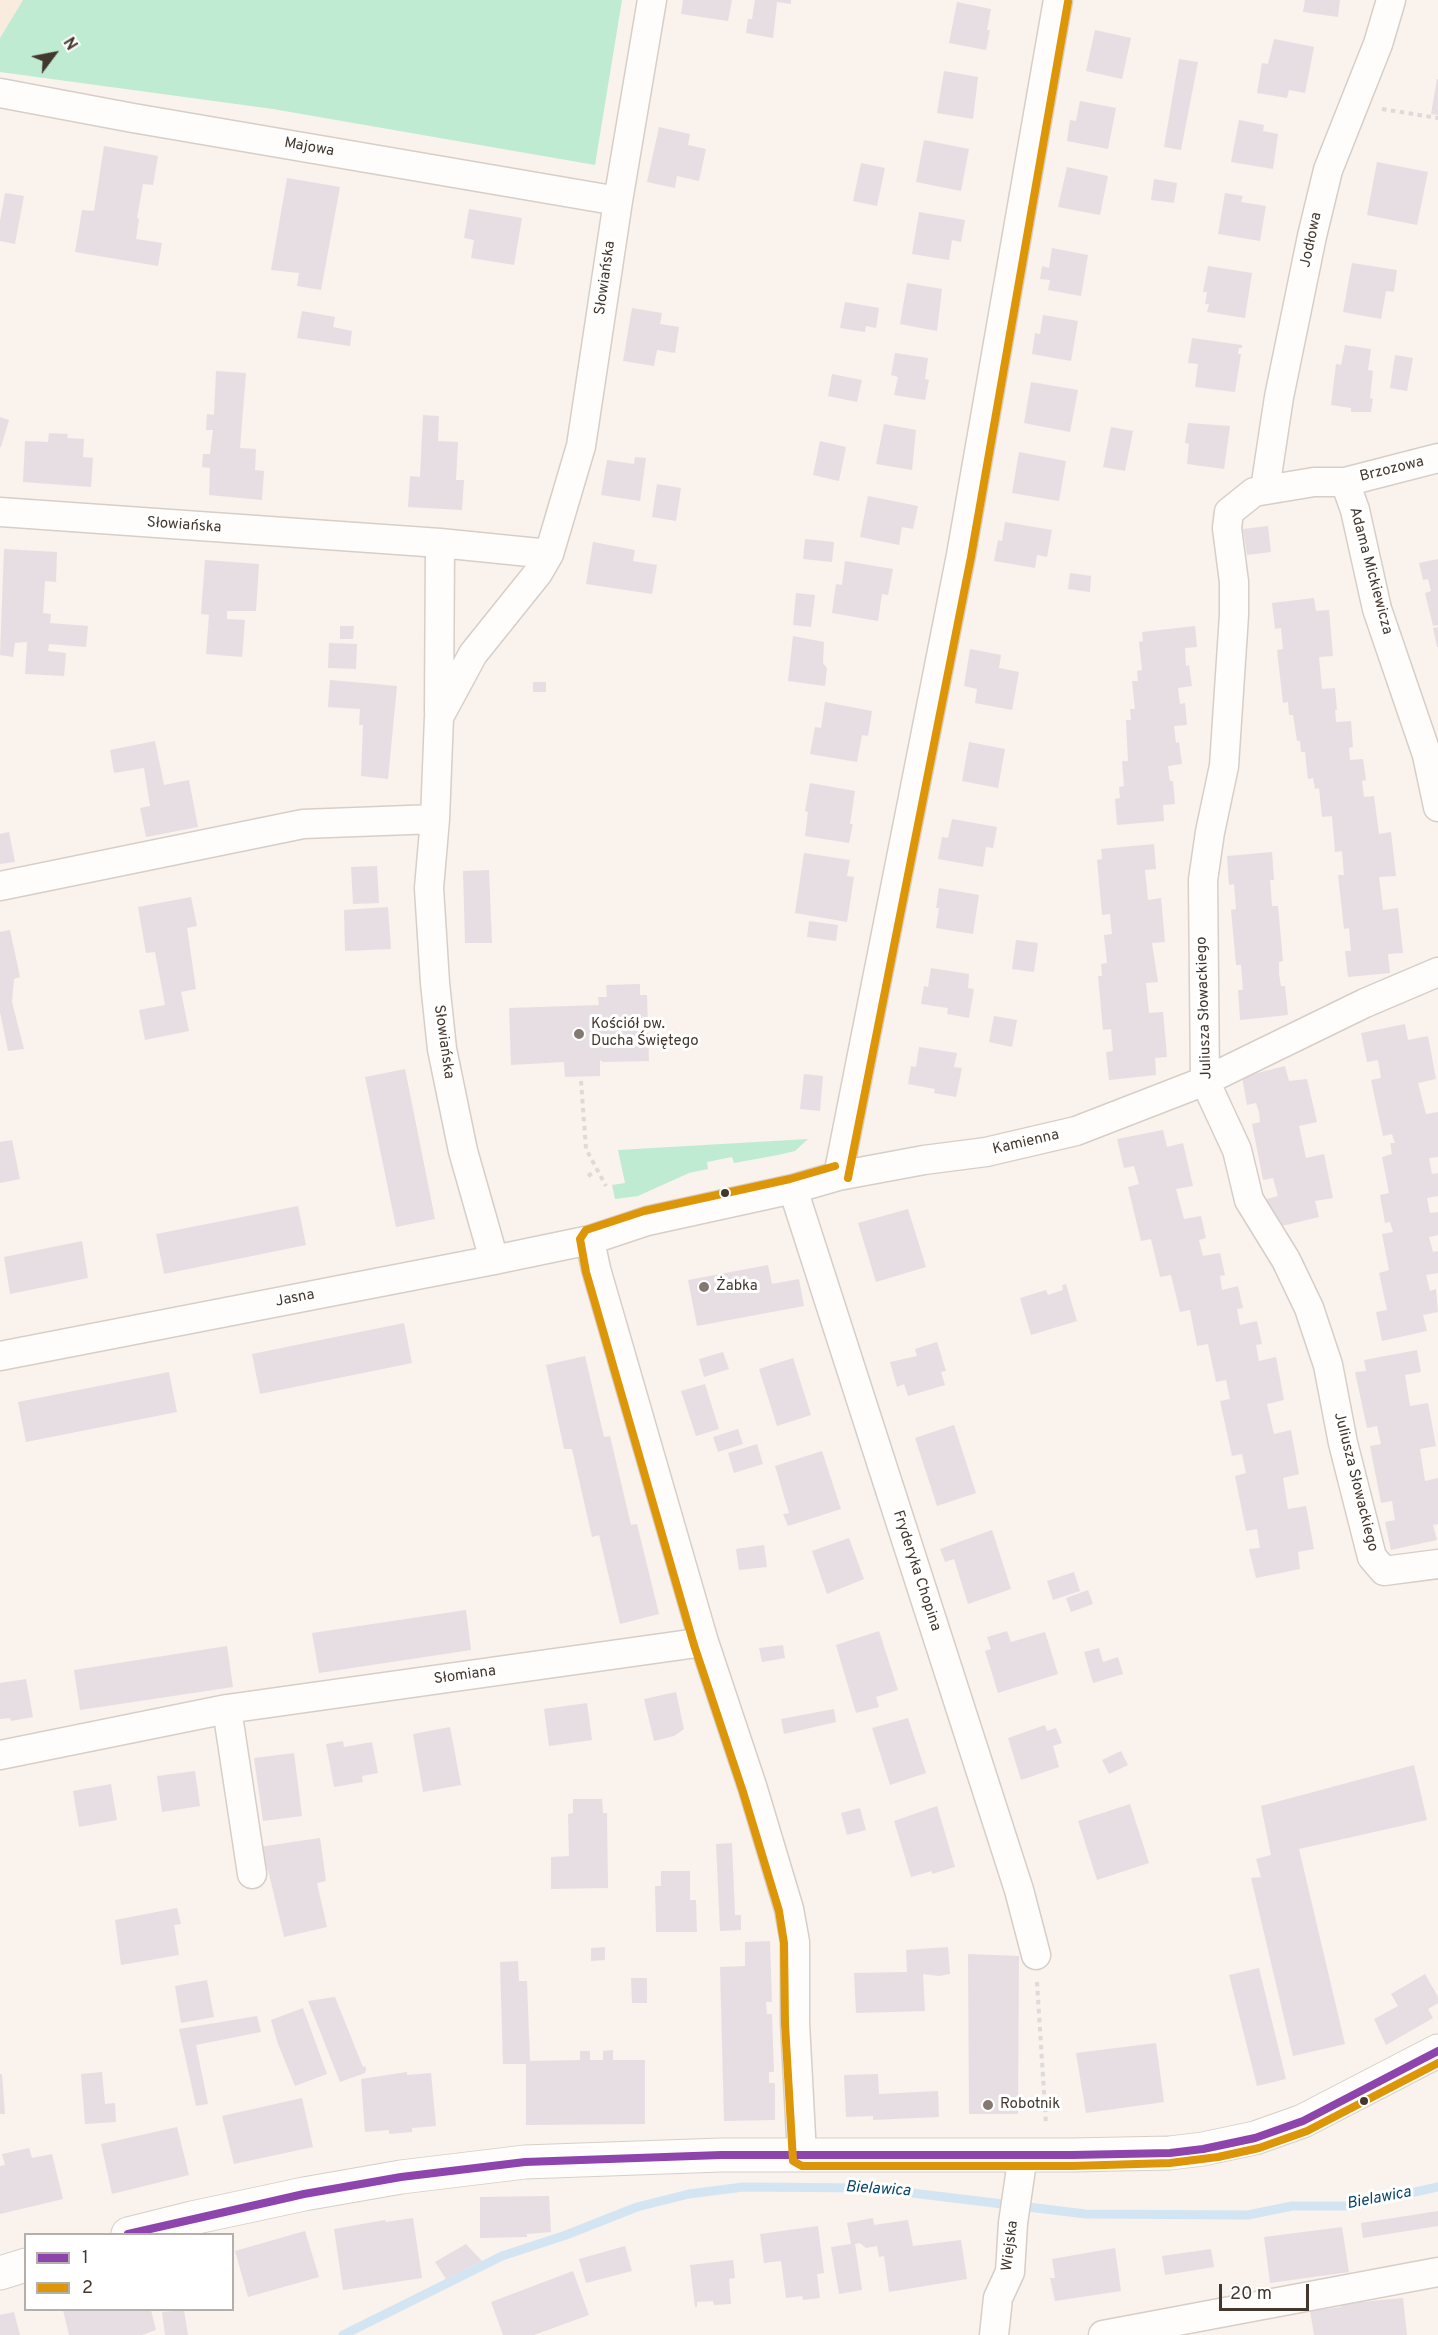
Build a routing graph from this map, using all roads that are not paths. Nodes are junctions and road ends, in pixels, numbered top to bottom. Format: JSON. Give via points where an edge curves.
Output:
{"nodes":[{"id":1,"x":651,"y":0,"type":"edge"},
{"id":2,"x":1058,"y":0,"type":"edge"},
{"id":3,"x":1391,"y":0,"type":"edge"},
{"id":4,"x":0,"y":93,"type":"edge"},
{"id":5,"x":618,"y":201,"type":"junction"},
{"id":6,"x":1438,"y":458,"type":"edge"},
{"id":7,"x":1345,"y":482,"type":"junction"},
{"id":8,"x":1264,"y":489,"type":"junction"},
{"id":9,"x":0,"y":512,"type":"edge"},
{"id":10,"x":440,"y":543,"type":"junction"},
{"id":11,"x":549,"y":554,"type":"junction"},
{"id":12,"x":439,"y":717,"type":"junction"},
{"id":13,"x":1438,"y":807,"type":"edge"},
{"id":14,"x":435,"y":819,"type":"junction"},
{"id":15,"x":0,"y":886,"type":"edge"},
{"id":16,"x":1438,"y":972,"type":"edge"},
{"id":17,"x":1205,"y":1081,"type":"junction"},
{"id":18,"x":838,"y":1176,"type":"junction"},
{"id":19,"x":793,"y":1190,"type":"junction"},
{"id":20,"x":590,"y":1240,"type":"junction"},
{"id":21,"x":494,"y":1260,"type":"junction"},
{"id":22,"x":0,"y":1356,"type":"edge"},
{"id":23,"x":1436,"y":1564,"type":"edge"},
{"id":24,"x":704,"y":1642,"type":"junction"},
{"id":25,"x":227,"y":1709,"type":"junction"},
{"id":26,"x":0,"y":1755,"type":"edge"},
{"id":27,"x":252,"y":1874,"type":"dead end"},
{"id":28,"x":1036,"y":1955,"type":"road end"},
{"id":29,"x":1438,"y":2051,"type":"edge"},
{"id":30,"x":802,"y":2155,"type":"junction"},
{"id":31,"x":1035,"y":2155,"type":"junction"},
{"id":32,"x":136,"y":2233,"type":"edge"},
{"id":33,"x":24,"y":2266,"type":"edge"},
{"id":34,"x":1438,"y":2272,"type":"edge"},
{"id":35,"x":0,"y":2273,"type":"edge"},
{"id":36,"x":994,"y":2335,"type":"edge"},
{"id":37,"x":1103,"y":2335,"type":"edge"}],
"edges":[{"from":1,"to":5,"type":"street","name":"Słowiańska"},
{"from":2,"to":18,"type":"street","via":[[960,555]]},
{"from":3,"to":8,"type":"street","name":"Jodłowa","via":[[1378,44],[1328,170],[1279,397]]},
{"from":4,"to":5,"type":"street","name":"Majowa"},
{"from":5,"to":11,"type":"street","name":"Słowiańska","via":[[581,446]]},
{"from":6,"to":7,"type":"street","name":"Brzozowa"},
{"from":7,"to":8,"type":"street"},
{"from":7,"to":13,"type":"street","name":"Adama Mickiewicza","via":[[1377,609],[1427,755]]},
{"from":8,"to":17,"type":"street","name":"Juliusza Słowackiego","via":[[1229,512],[1227,528],[1234,615],[1224,766],[1203,880]]},
{"from":9,"to":10,"type":"street","name":"Słowiańska"},
{"from":10,"to":11,"type":"street","name":"Słowiańska"},
{"from":10,"to":12,"type":"street","name":"Słowiańska"},
{"from":11,"to":12,"type":"street","name":"Słowiańska","via":[[472,654]]},
{"from":12,"to":14,"type":"street","name":"Słowiańska"},
{"from":14,"to":15,"type":"street","via":[[303,824]]},
{"from":14,"to":21,"type":"street","name":"Słowiańska","via":[[429,888],[442,1050],[463,1151]]},
{"from":16,"to":17,"type":"street","name":"Kamienna"},
{"from":17,"to":18,"type":"street","name":"Kamienna","via":[[1076,1131],[986,1152]]},
{"from":17,"to":23,"type":"street","name":"Juliusza Słowackiego","via":[[1237,1150],[1250,1200],[1309,1308],[1328,1365],[1372,1557],[1384,1571]]},
{"from":18,"to":19,"type":"street","name":"Kamienna"},
{"from":19,"to":20,"type":"street","name":"Kamienna","via":[[647,1221]]},
{"from":19,"to":28,"type":"street","name":"Fryderyka Chopina","via":[[1019,1890]]},
{"from":20,"to":21,"type":"street","name":"Jasna"},
{"from":20,"to":24,"type":"street"},
{"from":21,"to":22,"type":"street","name":"Jasna"},
{"from":24,"to":25,"type":"street","name":"Słomiana"},
{"from":24,"to":30,"type":"street","via":[[789,1909],[795,1942]]},
{"from":25,"to":26,"type":"street","name":"Słomiana"},
{"from":25,"to":27,"type":"street"},
{"from":29,"to":31,"type":"main road","via":[[1317,2115],[1255,2138],[1170,2153]]},
{"from":30,"to":31,"type":"main road"},
{"from":30,"to":32,"type":"main road","via":[[581,2159],[450,2170],[269,2200]]},
{"from":31,"to":36,"type":"street","name":"Wiejska","via":[[1017,2194],[1010,2272],[999,2298]]},
{"from":33,"to":35,"type":"main road"},
{"from":34,"to":37,"type":"street"}]}
